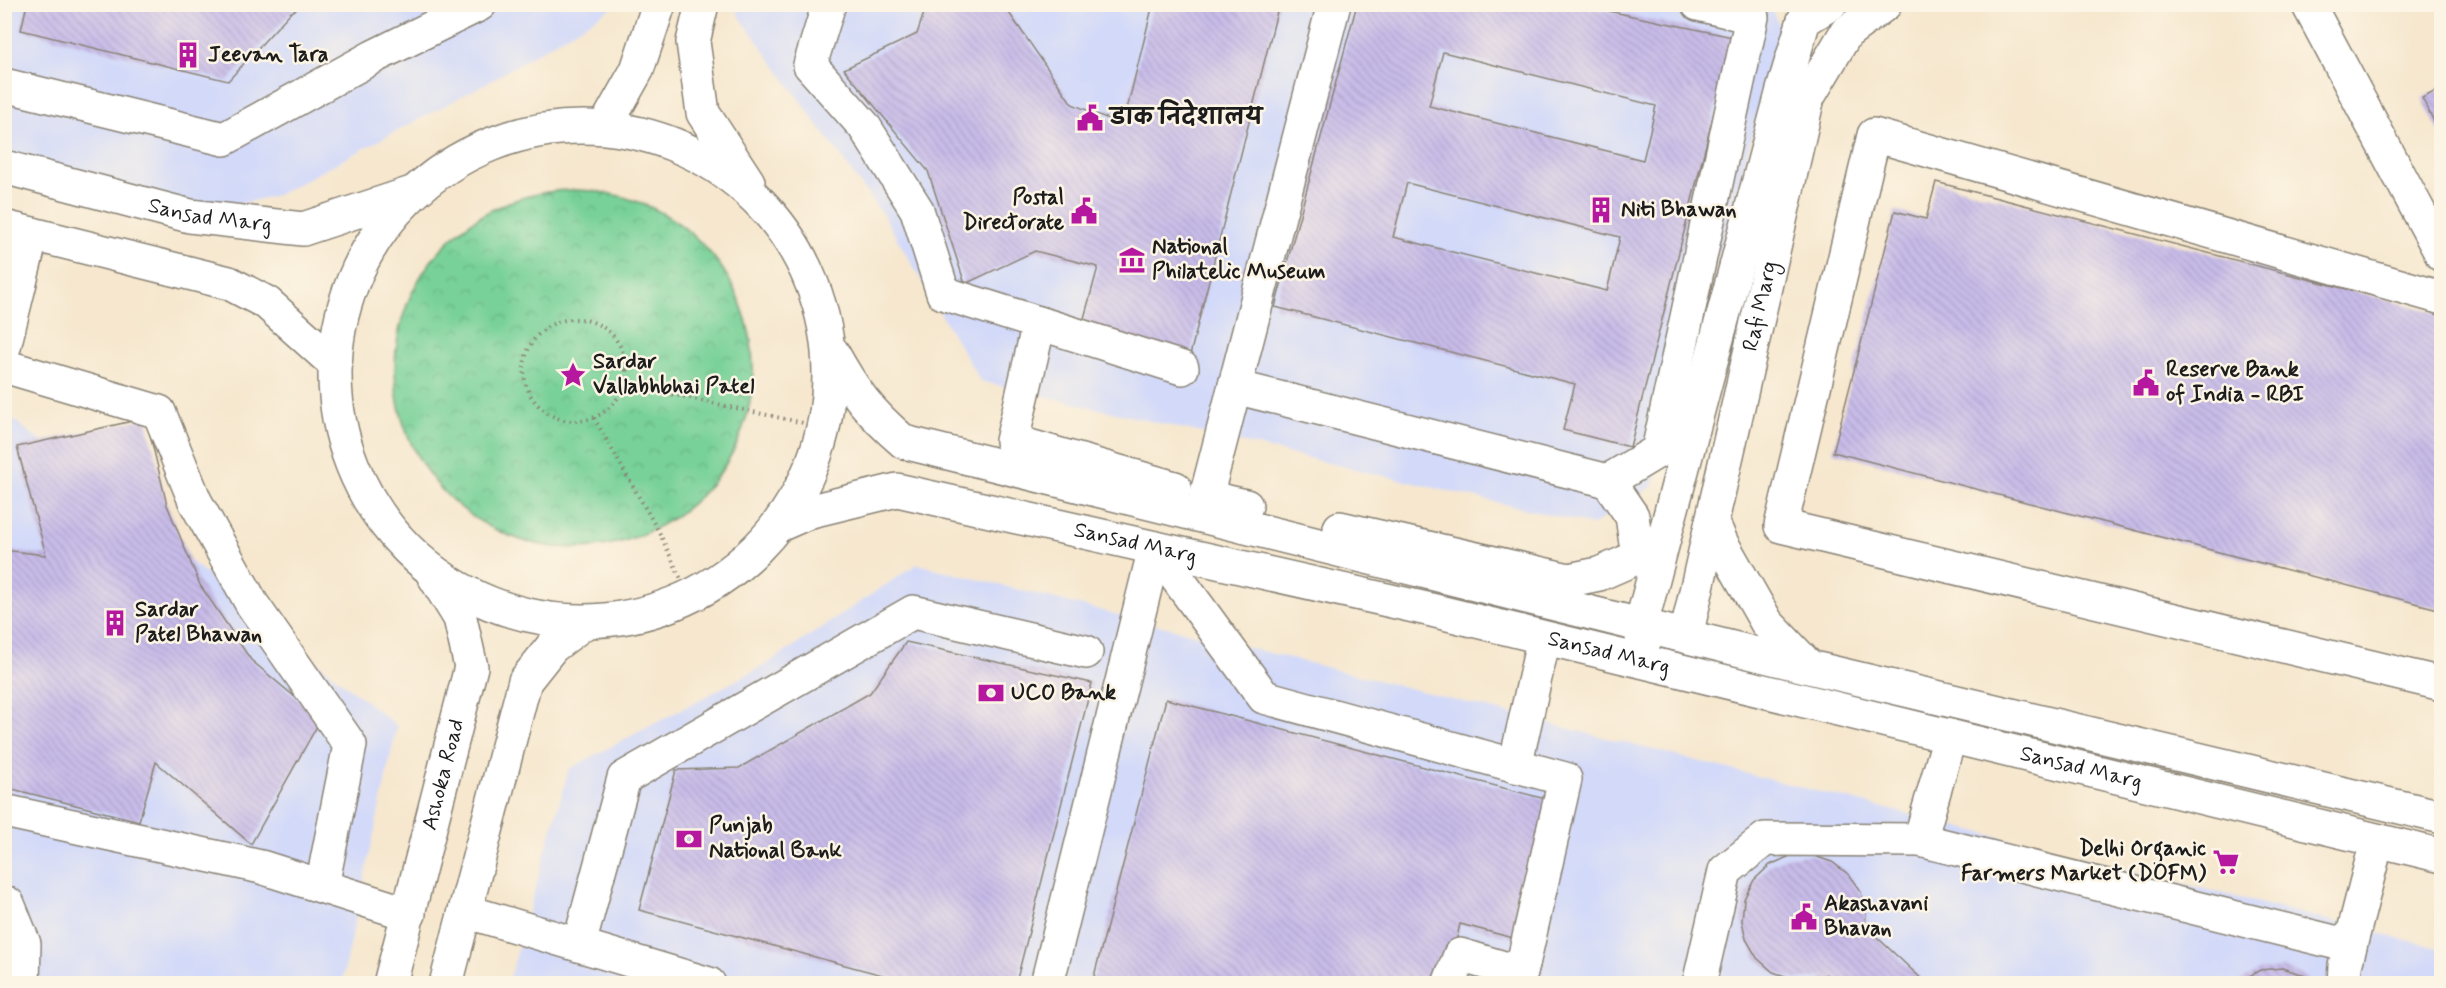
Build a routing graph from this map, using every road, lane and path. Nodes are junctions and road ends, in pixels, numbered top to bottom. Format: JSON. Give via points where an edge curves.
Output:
{"nodes":[{"id":1,"x":480,"y":4,"type":"edge"},
{"id":2,"x":659,"y":4,"type":"edge"},
{"id":3,"x":702,"y":4,"type":"edge"},
{"id":4,"x":829,"y":4,"type":"edge"},
{"id":5,"x":1334,"y":4,"type":"edge"},
{"id":6,"x":1698,"y":4,"type":"edge"},
{"id":7,"x":1830,"y":4,"type":"edge"},
{"id":8,"x":1885,"y":4,"type":"edge"},
{"id":9,"x":2308,"y":4,"type":"edge"},
{"id":10,"x":4,"y":85,"type":"edge"},
{"id":11,"x":605,"y":128,"type":"junction"},
{"id":12,"x":4,"y":167,"type":"edge"},
{"id":13,"x":413,"y":192,"type":"junction"},
{"id":14,"x":774,"y":221,"type":"junction"},
{"id":15,"x":18,"y":231,"type":"edge"},
{"id":16,"x":2442,"y":255,"type":"edge"},
{"id":17,"x":2442,"y":298,"type":"edge"},
{"id":18,"x":1039,"y":323,"type":"junction"},
{"id":19,"x":4,"y":346,"type":"edge"},
{"id":20,"x":832,"y":352,"type":"junction"},
{"id":21,"x":334,"y":363,"type":"junction"},
{"id":22,"x":4,"y":366,"type":"edge"},
{"id":23,"x":1182,"y":368,"type":"dead end"},
{"id":24,"x":625,"y":384,"type":"junction"},
{"id":25,"x":1234,"y":387,"type":"junction"},
{"id":26,"x":594,"y":418,"type":"junction"},
{"id":27,"x":822,"y":427,"type":"junction"},
{"id":28,"x":1608,"y":482,"type":"junction"},
{"id":29,"x":1206,"y":497,"type":"junction"},
{"id":30,"x":1712,"y":521,"type":"junction"},
{"id":31,"x":777,"y":526,"type":"junction"},
{"id":32,"x":1155,"y":548,"type":"junction"},
{"id":33,"x":432,"y":572,"type":"junction"},
{"id":34,"x":689,"y":596,"type":"junction"},
{"id":35,"x":585,"y":622,"type":"junction"},
{"id":36,"x":1641,"y":625,"type":"junction"},
{"id":37,"x":1686,"y":636,"type":"junction"},
{"id":38,"x":1544,"y":638,"type":"junction"},
{"id":39,"x":1086,"y":652,"type":"dead end"},
{"id":40,"x":1645,"y":662,"type":"junction"},
{"id":41,"x":1809,"y":667,"type":"junction"},
{"id":42,"x":2442,"y":684,"type":"edge"},
{"id":43,"x":1950,"y":736,"type":"junction"},
{"id":44,"x":1515,"y":766,"type":"junction"},
{"id":45,"x":4,"y":811,"type":"edge"},
{"id":46,"x":2442,"y":816,"type":"edge"},
{"id":47,"x":1920,"y":840,"type":"junction"},
{"id":48,"x":2377,"y":841,"type":"junction"},
{"id":49,"x":2442,"y":856,"type":"edge"},
{"id":50,"x":322,"y":886,"type":"junction"},
{"id":51,"x":4,"y":902,"type":"edge"},
{"id":52,"x":465,"y":912,"type":"junction"},
{"id":53,"x":409,"y":914,"type":"junction"},
{"id":54,"x":579,"y":945,"type":"junction"},
{"id":55,"x":2350,"y":946,"type":"junction"},
{"id":56,"x":23,"y":984,"type":"edge"},
{"id":57,"x":390,"y":984,"type":"edge"},
{"id":58,"x":446,"y":984,"type":"edge"},
{"id":59,"x":709,"y":984,"type":"edge"},
{"id":60,"x":1047,"y":984,"type":"edge"},
{"id":61,"x":1449,"y":984,"type":"edge"},
{"id":62,"x":1699,"y":984,"type":"edge"},
{"id":63,"x":2344,"y":984,"type":"edge"}],
"edges":[{"from":1,"to":10,"type":"street","via":[[373,57],[224,139]]},
{"from":2,"to":11,"type":"street","via":[[637,70]]},
{"from":3,"to":14,"type":"street","via":[[693,42],[702,113]]},
{"from":4,"to":18,"type":"street","via":[[810,66],[864,126],[917,210],[943,293]]},
{"from":5,"to":25,"type":"street"},
{"from":6,"to":28,"type":"street","via":[[1752,17],[1658,451]]},
{"from":7,"to":36,"type":"street","name":"Rafi Marg","via":[[1804,20]]},
{"from":8,"to":30,"type":"street","name":"Rafi Marg","via":[[1846,33],[1808,97]]},
{"from":9,"to":16,"type":"street"},
{"from":11,"to":13,"type":"street","via":[[547,129],[502,139],[450,164]]},
{"from":11,"to":14,"type":"street","via":[[638,133],[699,157],[752,196]]},
{"from":12,"to":13,"type":"street","name":"Sansad Marg","via":[[190,216],[303,228]]},
{"from":13,"to":21,"type":"street","via":[[381,228],[357,270],[341,315]]},
{"from":14,"to":20,"type":"street","via":[[803,267]]},
{"from":15,"to":19,"type":"street"},
{"from":15,"to":21,"type":"street","via":[[228,283],[267,303]]},
{"from":17,"to":42,"type":"street","via":[[1874,135],[1781,526]]},
{"from":18,"to":23,"type":"street"},
{"from":18,"to":29,"type":"street","via":[[1011,441]]},
{"from":20,"to":27,"type":"street"},
{"from":20,"to":36,"type":"street","name":"Sansad Marg","via":[[856,394],[904,442]]},
{"from":21,"to":33,"type":"street","via":[[339,423],[358,480],[389,530]]},
{"from":22,"to":50,"type":"street","via":[[159,412],[195,501],[252,604],[350,745]]},
{"from":24,"to":26,"type":"path","via":[[619,399]]},
{"from":24,"to":26,"type":"path","via":[[622,348],[597,324],[581,319],[563,320],[535,337],[526,352],[523,369],[525,386],[533,401],[545,413],[561,420]]},
{"from":24,"to":27,"type":"path"},
{"from":25,"to":28,"type":"street"},
{"from":25,"to":29,"type":"street"},
{"from":26,"to":34,"type":"path","via":[[659,532]]},
{"from":27,"to":31,"type":"street","via":[[801,487]]},
{"from":28,"to":29,"type":"street","via":[[1632,516],[1638,557],[1599,574],[1569,580]]},
{"from":30,"to":37,"type":"street","name":"Rafi Marg"},
{"from":30,"to":41,"type":"street","via":[[1767,623]]},
{"from":31,"to":32,"type":"street","name":"Sansad Marg","via":[[811,511],[897,490]]},
{"from":31,"to":34,"type":"street","via":[[747,559],[712,585]]},
{"from":32,"to":38,"type":"street","name":"Sansad Marg"},
{"from":32,"to":44,"type":"street","via":[[1264,697]]},
{"from":32,"to":60,"type":"street"},
{"from":33,"to":35,"type":"street","via":[[484,602],[541,619]]},
{"from":33,"to":53,"type":"street","name":"Ashoka Road","via":[[460,618],[471,668]]},
{"from":34,"to":35,"type":"street","via":[[629,618]]},
{"from":35,"to":52,"type":"street","via":[[552,647],[525,681]]},
{"from":36,"to":37,"type":"street","name":"Sansad Marg"},
{"from":36,"to":40,"type":"street"},
{"from":37,"to":41,"type":"street","name":"Sansad Marg"},
{"from":38,"to":40,"type":"street","name":"Sansad Marg"},
{"from":38,"to":44,"type":"street"},
{"from":39,"to":54,"type":"street","via":[[913,612],[624,778]]},
{"from":40,"to":43,"type":"street","name":"Sansad Marg"},
{"from":41,"to":46,"type":"street","name":"Sansad Marg"},
{"from":43,"to":47,"type":"street"},
{"from":43,"to":48,"type":"street","name":"Sansad Marg"},
{"from":44,"to":61,"type":"street","via":[[1565,779],[1521,973],[1460,955]]},
{"from":45,"to":50,"type":"street","via":[[261,867]]},
{"from":47,"to":55,"type":"street"},
{"from":47,"to":62,"type":"street","via":[[1765,839],[1725,871]]},
{"from":48,"to":49,"type":"street","name":"Sansad Marg"},
{"from":48,"to":55,"type":"street"},
{"from":50,"to":53,"type":"street"},
{"from":51,"to":56,"type":"street","via":[[24,944]]},
{"from":52,"to":54,"type":"street"},
{"from":52,"to":58,"type":"street"},
{"from":53,"to":57,"type":"street","name":"Ashoka Road"},
{"from":54,"to":59,"type":"street"},
{"from":55,"to":63,"type":"street"}]}
